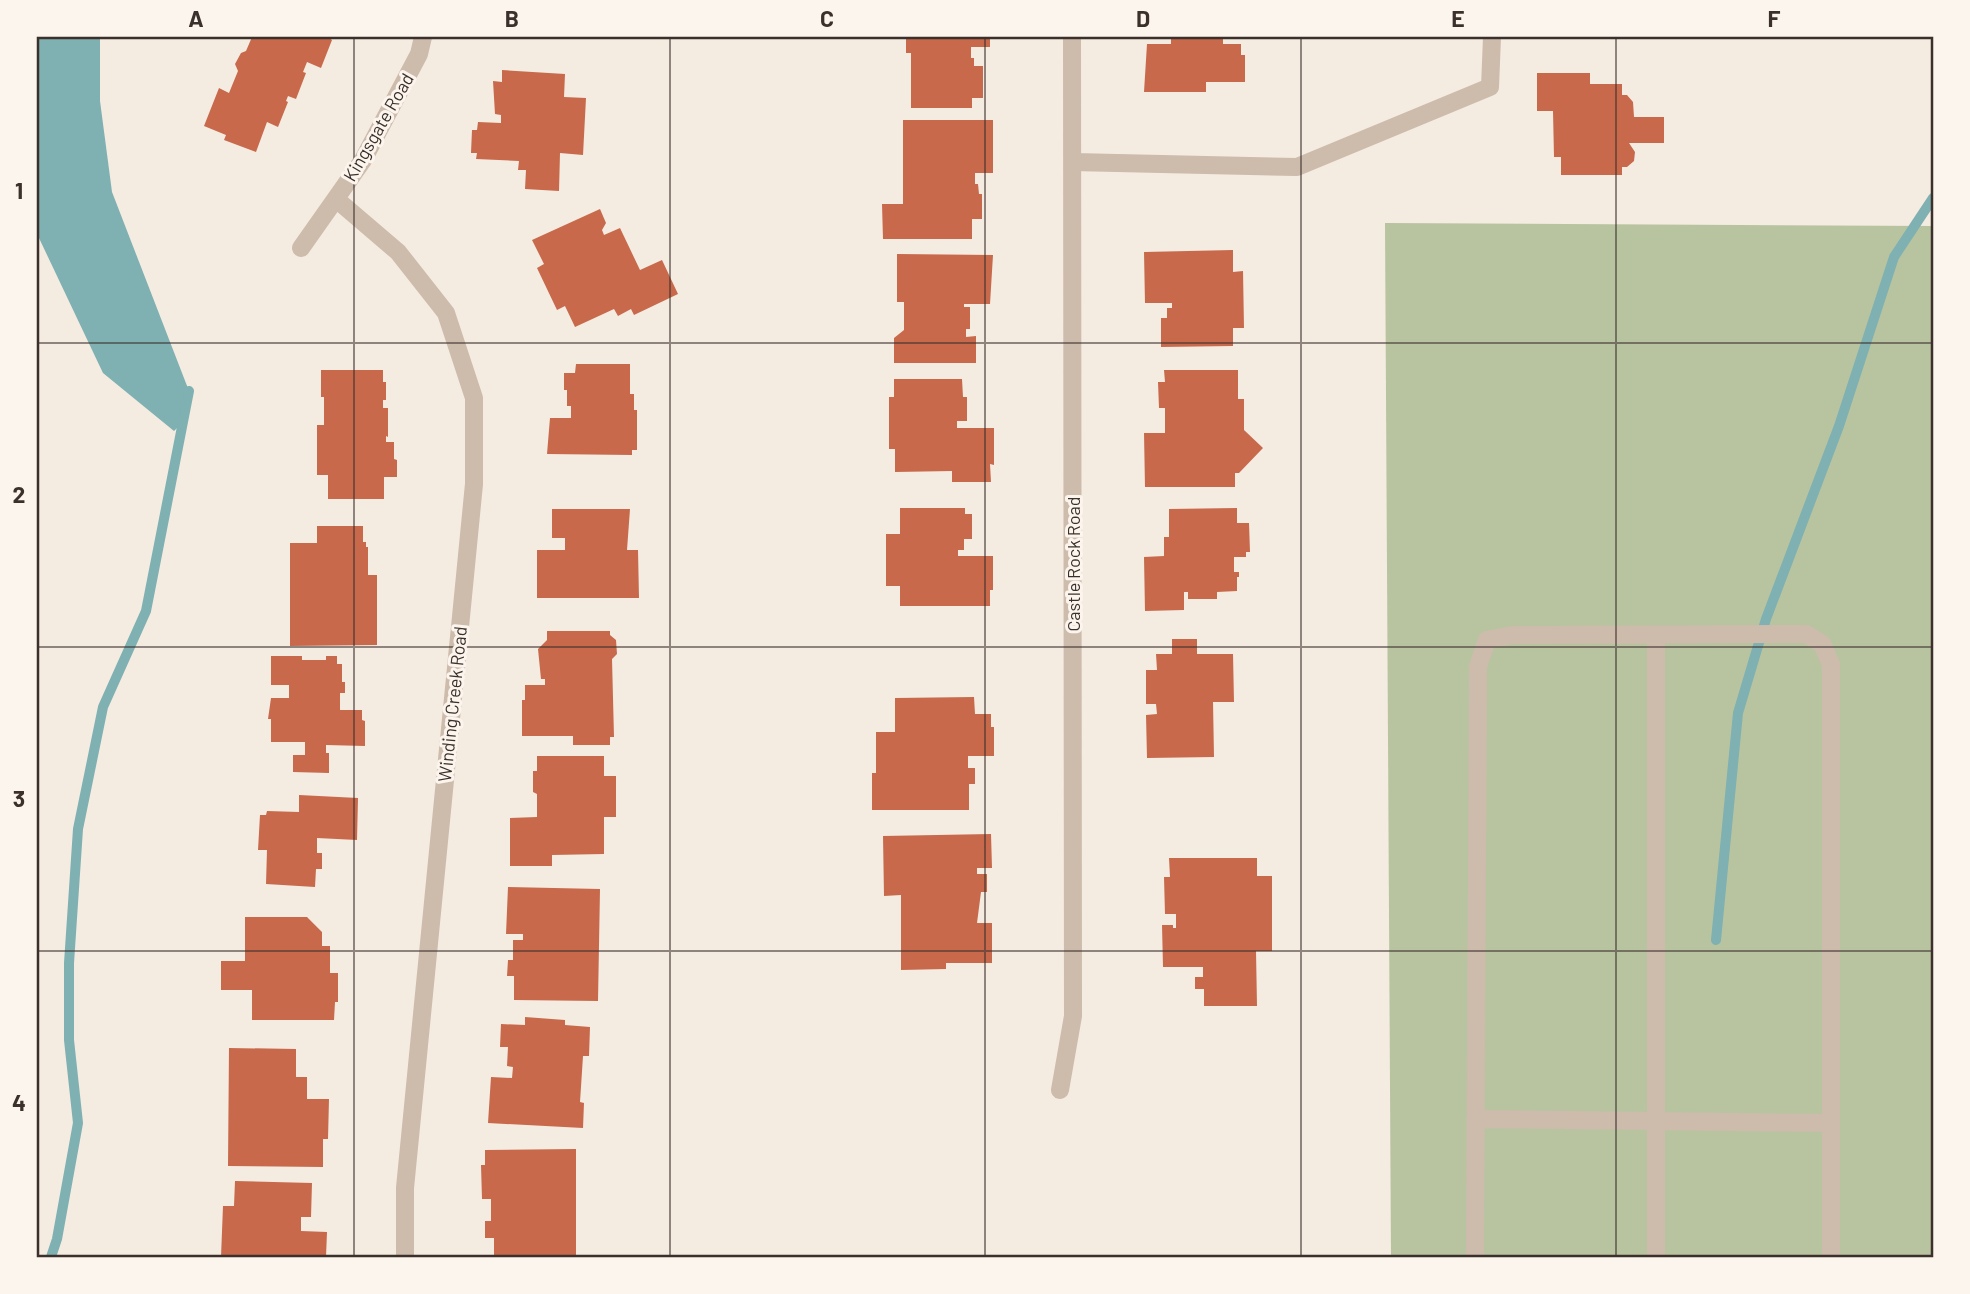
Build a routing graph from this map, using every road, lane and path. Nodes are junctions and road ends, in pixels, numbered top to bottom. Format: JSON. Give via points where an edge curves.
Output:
{"nodes":[{"id":1,"x":424,"y":37,"type":"edge"},
{"id":2,"x":1072,"y":37,"type":"edge"},
{"id":3,"x":1492,"y":37,"type":"edge"},
{"id":4,"x":1073,"y":162,"type":"junction"},
{"id":5,"x":336,"y":199,"type":"junction"},
{"id":6,"x":301,"y":248,"type":"dead end"},
{"id":7,"x":1656,"y":635,"type":"junction"},
{"id":8,"x":1060,"y":1090,"type":"dead end"},
{"id":9,"x":1475,"y":1119,"type":"junction"},
{"id":10,"x":1656,"y":1121,"type":"junction"},
{"id":11,"x":1831,"y":1123,"type":"junction"},
{"id":12,"x":405,"y":1257,"type":"edge"},
{"id":13,"x":1475,"y":1257,"type":"edge"},
{"id":14,"x":1656,"y":1257,"type":"edge"},
{"id":15,"x":1831,"y":1257,"type":"edge"}],
"edges":[{"from":1,"to":5,"type":"street","name":"Kingsgate Road","via":[[363,160]]},
{"from":2,"to":4,"type":"street","name":"Castle Rock Road"},
{"from":3,"to":4,"type":"street","via":[[1490,87],[1297,167]]},
{"from":4,"to":8,"type":"street","name":"Castle Rock Road","via":[[1073,1016]]},
{"from":5,"to":6,"type":"street","name":"Kingsgate Road"},
{"from":5,"to":12,"type":"street","name":"Winding Creek Road","via":[[398,252],[446,313],[474,398],[474,484],[405,1188]]},
{"from":7,"to":9,"type":"street","via":[[1512,635],[1487,640],[1478,666]]},
{"from":7,"to":10,"type":"street"},
{"from":7,"to":11,"type":"street","via":[[1807,634],[1822,644],[1831,664]]},
{"from":9,"to":10,"type":"street"},
{"from":9,"to":13,"type":"street"},
{"from":10,"to":11,"type":"street"},
{"from":10,"to":14,"type":"street"},
{"from":11,"to":15,"type":"street"}]}
